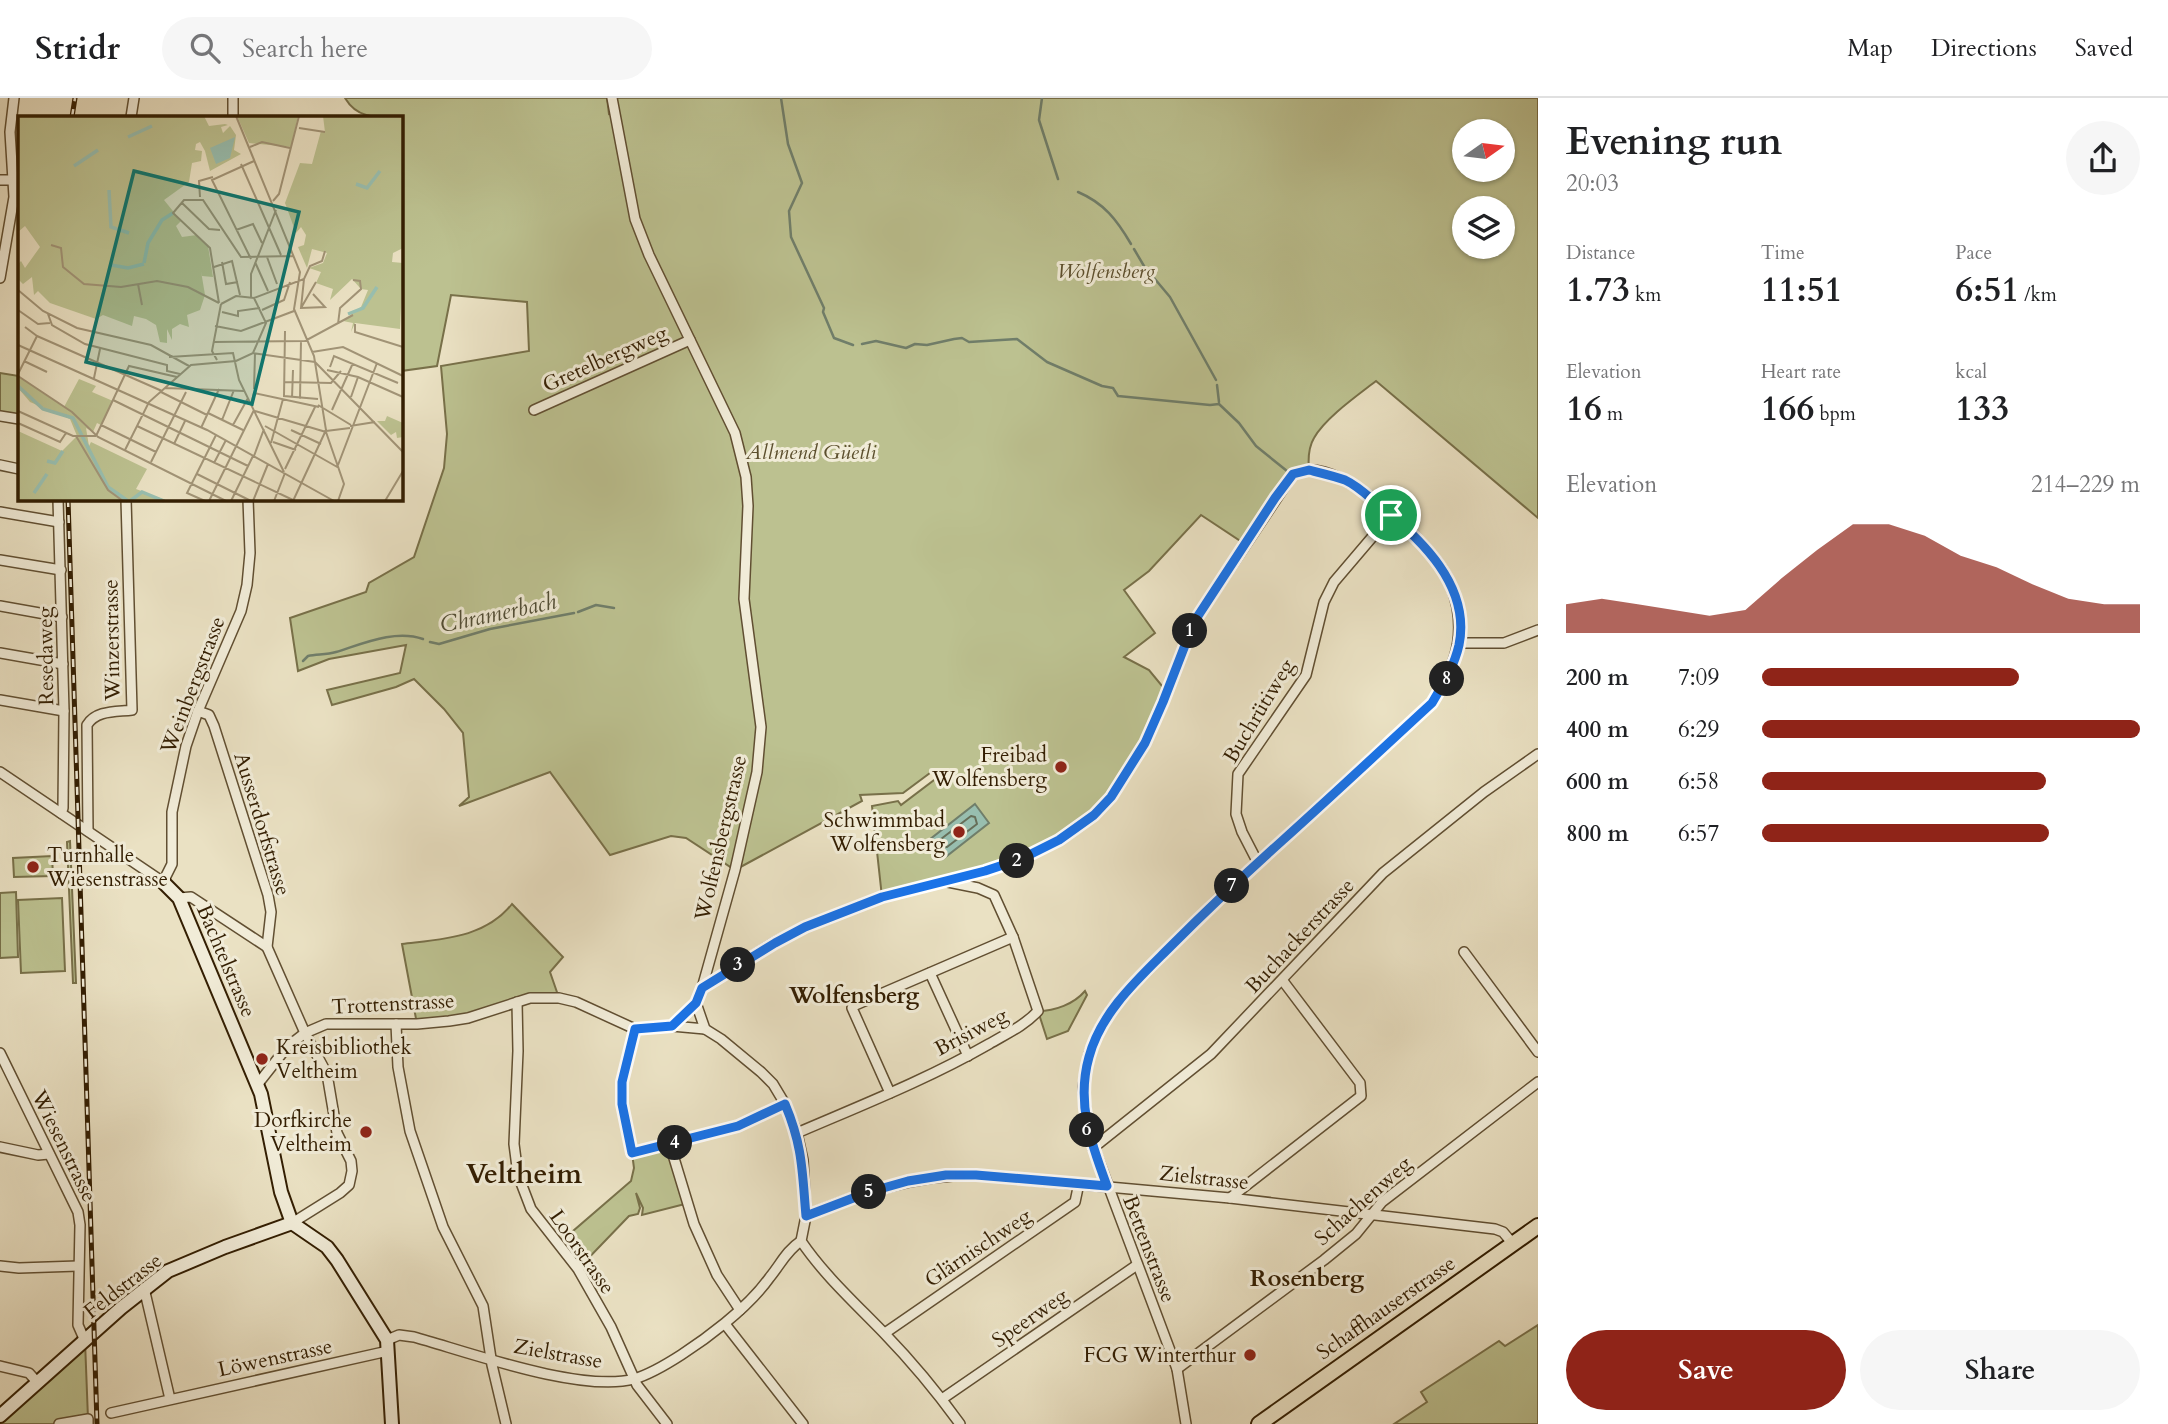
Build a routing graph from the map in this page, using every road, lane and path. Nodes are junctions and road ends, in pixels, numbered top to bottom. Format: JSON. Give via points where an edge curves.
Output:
{"nodes":[{"id":1,"x":14,"y":98,"type":"edge"},
{"id":2,"x":134,"y":98,"type":"edge"},
{"id":3,"x":233,"y":98,"type":"edge"},
{"id":4,"x":612,"y":98,"type":"edge"},
{"id":5,"x":131,"y":116,"type":"edge"},
{"id":6,"x":233,"y":116,"type":"edge"},
{"id":7,"x":0,"y":180,"type":"edge"},
{"id":8,"x":16,"y":180,"type":"edge"},
{"id":9,"x":0,"y":278,"type":"edge"},
{"id":10,"x":690,"y":340,"type":"junction"},
{"id":11,"x":534,"y":410,"type":"dead end"},
{"id":12,"x":0,"y":415,"type":"edge"},
{"id":13,"x":18,"y":419,"type":"edge"},
{"id":14,"x":0,"y":465,"type":"edge"},
{"id":15,"x":18,"y":469,"type":"edge"},
{"id":16,"x":58,"y":500,"type":"edge"},
{"id":17,"x":126,"y":500,"type":"edge"},
{"id":18,"x":248,"y":500,"type":"edge"},
{"id":19,"x":0,"y":512,"type":"edge"},
{"id":20,"x":1391,"y":515,"type":"junction"},
{"id":21,"x":59,"y":522,"type":"junction"},
{"id":22,"x":0,"y":560,"type":"edge"},
{"id":23,"x":61,"y":570,"type":"junction"},
{"id":24,"x":0,"y":606,"type":"edge"},
{"id":25,"x":62,"y":617,"type":"junction"},
{"id":26,"x":1538,"y":630,"type":"edge"},
{"id":27,"x":1459,"y":643,"type":"junction"},
{"id":28,"x":0,"y":653,"type":"edge"},
{"id":29,"x":63,"y":664,"type":"junction"},
{"id":30,"x":0,"y":700,"type":"edge"},
{"id":31,"x":198,"y":710,"type":"junction"},
{"id":32,"x":64,"y":711,"type":"junction"},
{"id":33,"x":1538,"y":754,"type":"edge"},
{"id":34,"x":0,"y":772,"type":"edge"},
{"id":35,"x":61,"y":813,"type":"junction"},
{"id":36,"x":88,"y":831,"type":"junction"},
{"id":37,"x":1258,"y":863,"type":"junction"},
{"id":38,"x":946,"y":881,"type":"junction"},
{"id":39,"x":163,"y":882,"type":"junction"},
{"id":40,"x":179,"y":898,"type":"junction"},
{"id":41,"x":1013,"y":937,"type":"junction"},
{"id":42,"x":267,"y":947,"type":"junction"},
{"id":43,"x":1464,"y":953,"type":"dead end"},
{"id":44,"x":930,"y":973,"type":"junction"},
{"id":45,"x":1283,"y":981,"type":"junction"},
{"id":46,"x":702,"y":988,"type":"junction"},
{"id":47,"x":517,"y":1002,"type":"junction"},
{"id":48,"x":696,"y":1003,"type":"junction"},
{"id":49,"x":396,"y":1024,"type":"junction"},
{"id":50,"x":672,"y":1026,"type":"junction"},
{"id":51,"x":635,"y":1029,"type":"junction"},
{"id":52,"x":705,"y":1029,"type":"junction"},
{"id":53,"x":305,"y":1034,"type":"junction"},
{"id":54,"x":1538,"y":1052,"type":"edge"},
{"id":55,"x":0,"y":1053,"type":"edge"},
{"id":56,"x":968,"y":1056,"type":"junction"},
{"id":57,"x":1538,"y":1082,"type":"edge"},
{"id":58,"x":257,"y":1085,"type":"junction"},
{"id":59,"x":890,"y":1093,"type":"junction"},
{"id":60,"x":785,"y":1104,"type":"junction"},
{"id":61,"x":797,"y":1133,"type":"junction"},
{"id":62,"x":670,"y":1144,"type":"junction"},
{"id":63,"x":0,"y":1147,"type":"edge"},
{"id":64,"x":1093,"y":1148,"type":"junction"},
{"id":65,"x":49,"y":1154,"type":"junction"},
{"id":66,"x":1079,"y":1183,"type":"junction"},
{"id":67,"x":1107,"y":1186,"type":"junction"},
{"id":68,"x":1230,"y":1198,"type":"junction"},
{"id":69,"x":1372,"y":1215,"type":"junction"},
{"id":70,"x":806,"y":1216,"type":"junction"},
{"id":71,"x":292,"y":1223,"type":"junction"},
{"id":72,"x":1538,"y":1226,"type":"edge"},
{"id":73,"x":801,"y":1241,"type":"junction"},
{"id":74,"x":1513,"y":1244,"type":"junction"},
{"id":75,"x":1137,"y":1265,"type":"junction"},
{"id":76,"x":0,"y":1266,"type":"edge"},
{"id":77,"x":78,"y":1266,"type":"junction"},
{"id":78,"x":144,"y":1288,"type":"junction"},
{"id":79,"x":740,"y":1310,"type":"junction"},
{"id":80,"x":725,"y":1324,"type":"junction"},
{"id":81,"x":884,"y":1333,"type":"junction"},
{"id":82,"x":85,"y":1341,"type":"junction"},
{"id":83,"x":388,"y":1345,"type":"junction"},
{"id":84,"x":491,"y":1359,"type":"junction"},
{"id":85,"x":0,"y":1366,"type":"edge"},
{"id":86,"x":1177,"y":1369,"type":"junction"},
{"id":87,"x":635,"y":1378,"type":"junction"},
{"id":88,"x":37,"y":1382,"type":"junction"},
{"id":89,"x":170,"y":1399,"type":"junction"},
{"id":90,"x":942,"y":1399,"type":"junction"},
{"id":91,"x":111,"y":1413,"type":"dead end"},
{"id":92,"x":0,"y":1416,"type":"edge"},
{"id":93,"x":88,"y":1421,"type":"edge"},
{"id":94,"x":59,"y":1424,"type":"edge"},
{"id":95,"x":391,"y":1424,"type":"edge"},
{"id":96,"x":506,"y":1424,"type":"edge"},
{"id":97,"x":667,"y":1424,"type":"edge"},
{"id":98,"x":803,"y":1424,"type":"edge"},
{"id":99,"x":960,"y":1424,"type":"edge"},
{"id":100,"x":1186,"y":1424,"type":"edge"},
{"id":101,"x":1259,"y":1424,"type":"edge"}],
"edges":[{"from":1,"to":8,"type":"street","via":[[10,132]]},
{"from":2,"to":5,"type":"street"},
{"from":3,"to":6,"type":"street"},
{"from":4,"to":10,"type":"street","name":"Wolfensbergstrasse","via":[[635,219]]},
{"from":7,"to":8,"type":"street"},
{"from":8,"to":9,"type":"street"},
{"from":10,"to":11,"type":"street","name":"Gretelbergweg"},
{"from":10,"to":46,"type":"street","name":"Wolfensbergstrasse","via":[[743,460],[748,506],[744,599],[761,727],[757,772],[735,870]]},
{"from":12,"to":13,"type":"street"},
{"from":14,"to":15,"type":"street"},
{"from":16,"to":21,"type":"street","name":"Resedaweg"},
{"from":17,"to":36,"type":"street","name":"Winzerstrasse","via":[[132,710],[100,714],[87,725]]},
{"from":18,"to":31,"type":"street","name":"Weinbergstrasse","via":[[247,585]]},
{"from":19,"to":21,"type":"street"},
{"from":20,"to":27,"type":"street","name":"Bettenstrasse","via":[[1427,549],[1446,575],[1457,607]]},
{"from":20,"to":37,"type":"street","name":"Buchrütiweg","via":[[1334,582],[1324,602],[1306,675],[1238,775],[1236,814]]},
{"from":20,"to":38,"type":"street","name":"Bettenstrasse","via":[[1347,481],[1309,470],[1293,474],[1194,622],[1145,743],[1111,797],[1059,840],[1021,859]]},
{"from":21,"to":23,"type":"street","name":"Resedaweg"},
{"from":22,"to":23,"type":"street"},
{"from":23,"to":25,"type":"street","name":"Resedaweg"},
{"from":24,"to":25,"type":"street"},
{"from":25,"to":29,"type":"street","name":"Resedaweg"},
{"from":26,"to":27,"type":"street","via":[[1504,643]]},
{"from":27,"to":37,"type":"street","name":"Bettenstrasse","via":[[1449,675],[1432,703]]},
{"from":28,"to":29,"type":"street"},
{"from":29,"to":32,"type":"street","name":"Resedaweg"},
{"from":30,"to":32,"type":"street"},
{"from":31,"to":39,"type":"street","name":"Weinbergstrasse","via":[[176,785],[172,864]]},
{"from":31,"to":42,"type":"street","name":"Ausserdorfstrasse","via":[[209,715],[214,726],[268,895]]},
{"from":32,"to":35,"type":"street","name":"Resedaweg"},
{"from":33,"to":45,"type":"street","name":"Buchackerstrasse","via":[[1383,873]]},
{"from":34,"to":35,"type":"street","name":"Bachtelstrasse"},
{"from":35,"to":36,"type":"street","name":"Bachtelstrasse"},
{"from":36,"to":39,"type":"street","name":"Bachtelstrasse"},
{"from":37,"to":64,"type":"street","name":"Bettenstrasse","via":[[1138,980],[1099,1030],[1083,1087]]},
{"from":38,"to":41,"type":"street","name":"Brisiweg","via":[[994,895]]},
{"from":38,"to":46,"type":"street","via":[[882,897],[805,927]]},
{"from":39,"to":40,"type":"street","name":"Bachtelstrasse"},
{"from":40,"to":42,"type":"street","via":[[191,897]]},
{"from":40,"to":58,"type":"street","name":"Bachtelstrasse"},
{"from":41,"to":44,"type":"street"},
{"from":41,"to":56,"type":"street","name":"Brisiweg","via":[[1038,1011]]},
{"from":42,"to":53,"type":"street"},
{"from":43,"to":54,"type":"street"},
{"from":44,"to":56,"type":"street"},
{"from":44,"to":59,"type":"street","via":[[852,1008]]},
{"from":45,"to":64,"type":"street","name":"Buchackerstrasse","via":[[1211,1054]]},
{"from":45,"to":68,"type":"street","via":[[1360,1083],[1361,1096]]},
{"from":46,"to":48,"type":"street","name":"Wolfensbergstrasse"},
{"from":47,"to":49,"type":"street","name":"Trottenstrasse","via":[[468,1018]]},
{"from":47,"to":51,"type":"street","name":"Trottenstrasse","via":[[559,998]]},
{"from":47,"to":87,"type":"street","name":"Loorstrasse","via":[[514,1144],[518,1175],[531,1209],[578,1269]]},
{"from":48,"to":50,"type":"street"},
{"from":48,"to":52,"type":"street"},
{"from":49,"to":53,"type":"street","name":"Trottenstrasse","via":[[326,1024]]},
{"from":49,"to":84,"type":"street","via":[[398,1067],[410,1131],[443,1227],[483,1306]]},
{"from":50,"to":51,"type":"street","name":"Trottenstrasse"},
{"from":50,"to":52,"type":"street","name":"Trottenstrasse"},
{"from":51,"to":62,"type":"street","via":[[622,1082],[632,1153]]},
{"from":52,"to":60,"type":"street","via":[[755,1067]]},
{"from":53,"to":58,"type":"street","name":"Trottenstrasse","via":[[279,1056]]},
{"from":53,"to":71,"type":"street","via":[[327,1074],[337,1133],[352,1171],[349,1185],[340,1193]]},
{"from":55,"to":65,"type":"street","name":"Wiesenstrasse"},
{"from":56,"to":59,"type":"street","name":"Brisiweg"},
{"from":57,"to":69,"type":"street","name":"Schachenweg","via":[[1382,1202]]},
{"from":58,"to":71,"type":"street","name":"Bachtelstrasse"},
{"from":59,"to":61,"type":"street","name":"Brisiweg"},
{"from":60,"to":61,"type":"street"},
{"from":60,"to":62,"type":"street","via":[[738,1126]]},
{"from":61,"to":70,"type":"street"},
{"from":62,"to":79,"type":"street","via":[[694,1224]]},
{"from":63,"to":65,"type":"street"},
{"from":64,"to":67,"type":"street","name":"Bettenstrasse"},
{"from":65,"to":77,"type":"street","name":"Wiesenstrasse","via":[[78,1212]]},
{"from":66,"to":67,"type":"street","name":"Zielstrasse"},
{"from":66,"to":70,"type":"street","name":"Zielstrasse","via":[[946,1175],[869,1192]]},
{"from":66,"to":81,"type":"street","name":"Glärnischweg","via":[[1075,1202]]},
{"from":67,"to":68,"type":"street","name":"Zielstrasse"},
{"from":67,"to":75,"type":"street","name":"Bettenstrasse"},
{"from":68,"to":69,"type":"street","name":"Zielstrasse"},
{"from":69,"to":74,"type":"street","name":"Zielstrasse","via":[[1495,1229]]},
{"from":69,"to":86,"type":"street","name":"Schachenweg","via":[[1324,1260]]},
{"from":70,"to":73,"type":"street"},
{"from":71,"to":78,"type":"street","name":"Feldstrasse","via":[[168,1270]]},
{"from":71,"to":83,"type":"street","via":[[327,1247]]},
{"from":72,"to":74,"type":"main road","name":"Schaffhauserstrasse"},
{"from":73,"to":79,"type":"street","name":"Zielstrasse"},
{"from":73,"to":81,"type":"street"},
{"from":74,"to":101,"type":"main road","name":"Schaffhauserstrasse"},
{"from":75,"to":86,"type":"street","name":"Bettenstrasse"},
{"from":75,"to":90,"type":"street","name":"Speerweg"},
{"from":76,"to":77,"type":"street"},
{"from":77,"to":82,"type":"street","name":"Wiesenstrasse","via":[[78,1325]]},
{"from":78,"to":82,"type":"street","name":"Feldstrasse"},
{"from":78,"to":89,"type":"street"},
{"from":79,"to":80,"type":"street","name":"Zielstrasse"},
{"from":80,"to":87,"type":"street","name":"Zielstrasse","via":[[697,1345]]},
{"from":80,"to":98,"type":"street"},
{"from":81,"to":90,"type":"street"},
{"from":82,"to":88,"type":"street","name":"Feldstrasse"},
{"from":83,"to":84,"type":"street","name":"Zielstrasse","via":[[399,1335],[414,1336]]},
{"from":83,"to":89,"type":"street","name":"Löwenstrasse"},
{"from":83,"to":95,"type":"street"},
{"from":84,"to":87,"type":"street","name":"Zielstrasse","via":[[592,1381]]},
{"from":84,"to":96,"type":"street"},
{"from":85,"to":88,"type":"street","via":[[29,1373]]},
{"from":86,"to":100,"type":"street","name":"Bettenstrasse"},
{"from":87,"to":97,"type":"street","name":"Loorstrasse"},
{"from":88,"to":92,"type":"street","name":"Feldstrasse"},
{"from":89,"to":91,"type":"street","name":"Löwenstrasse"},
{"from":90,"to":99,"type":"street"},
{"from":93,"to":94,"type":"street"}]}
